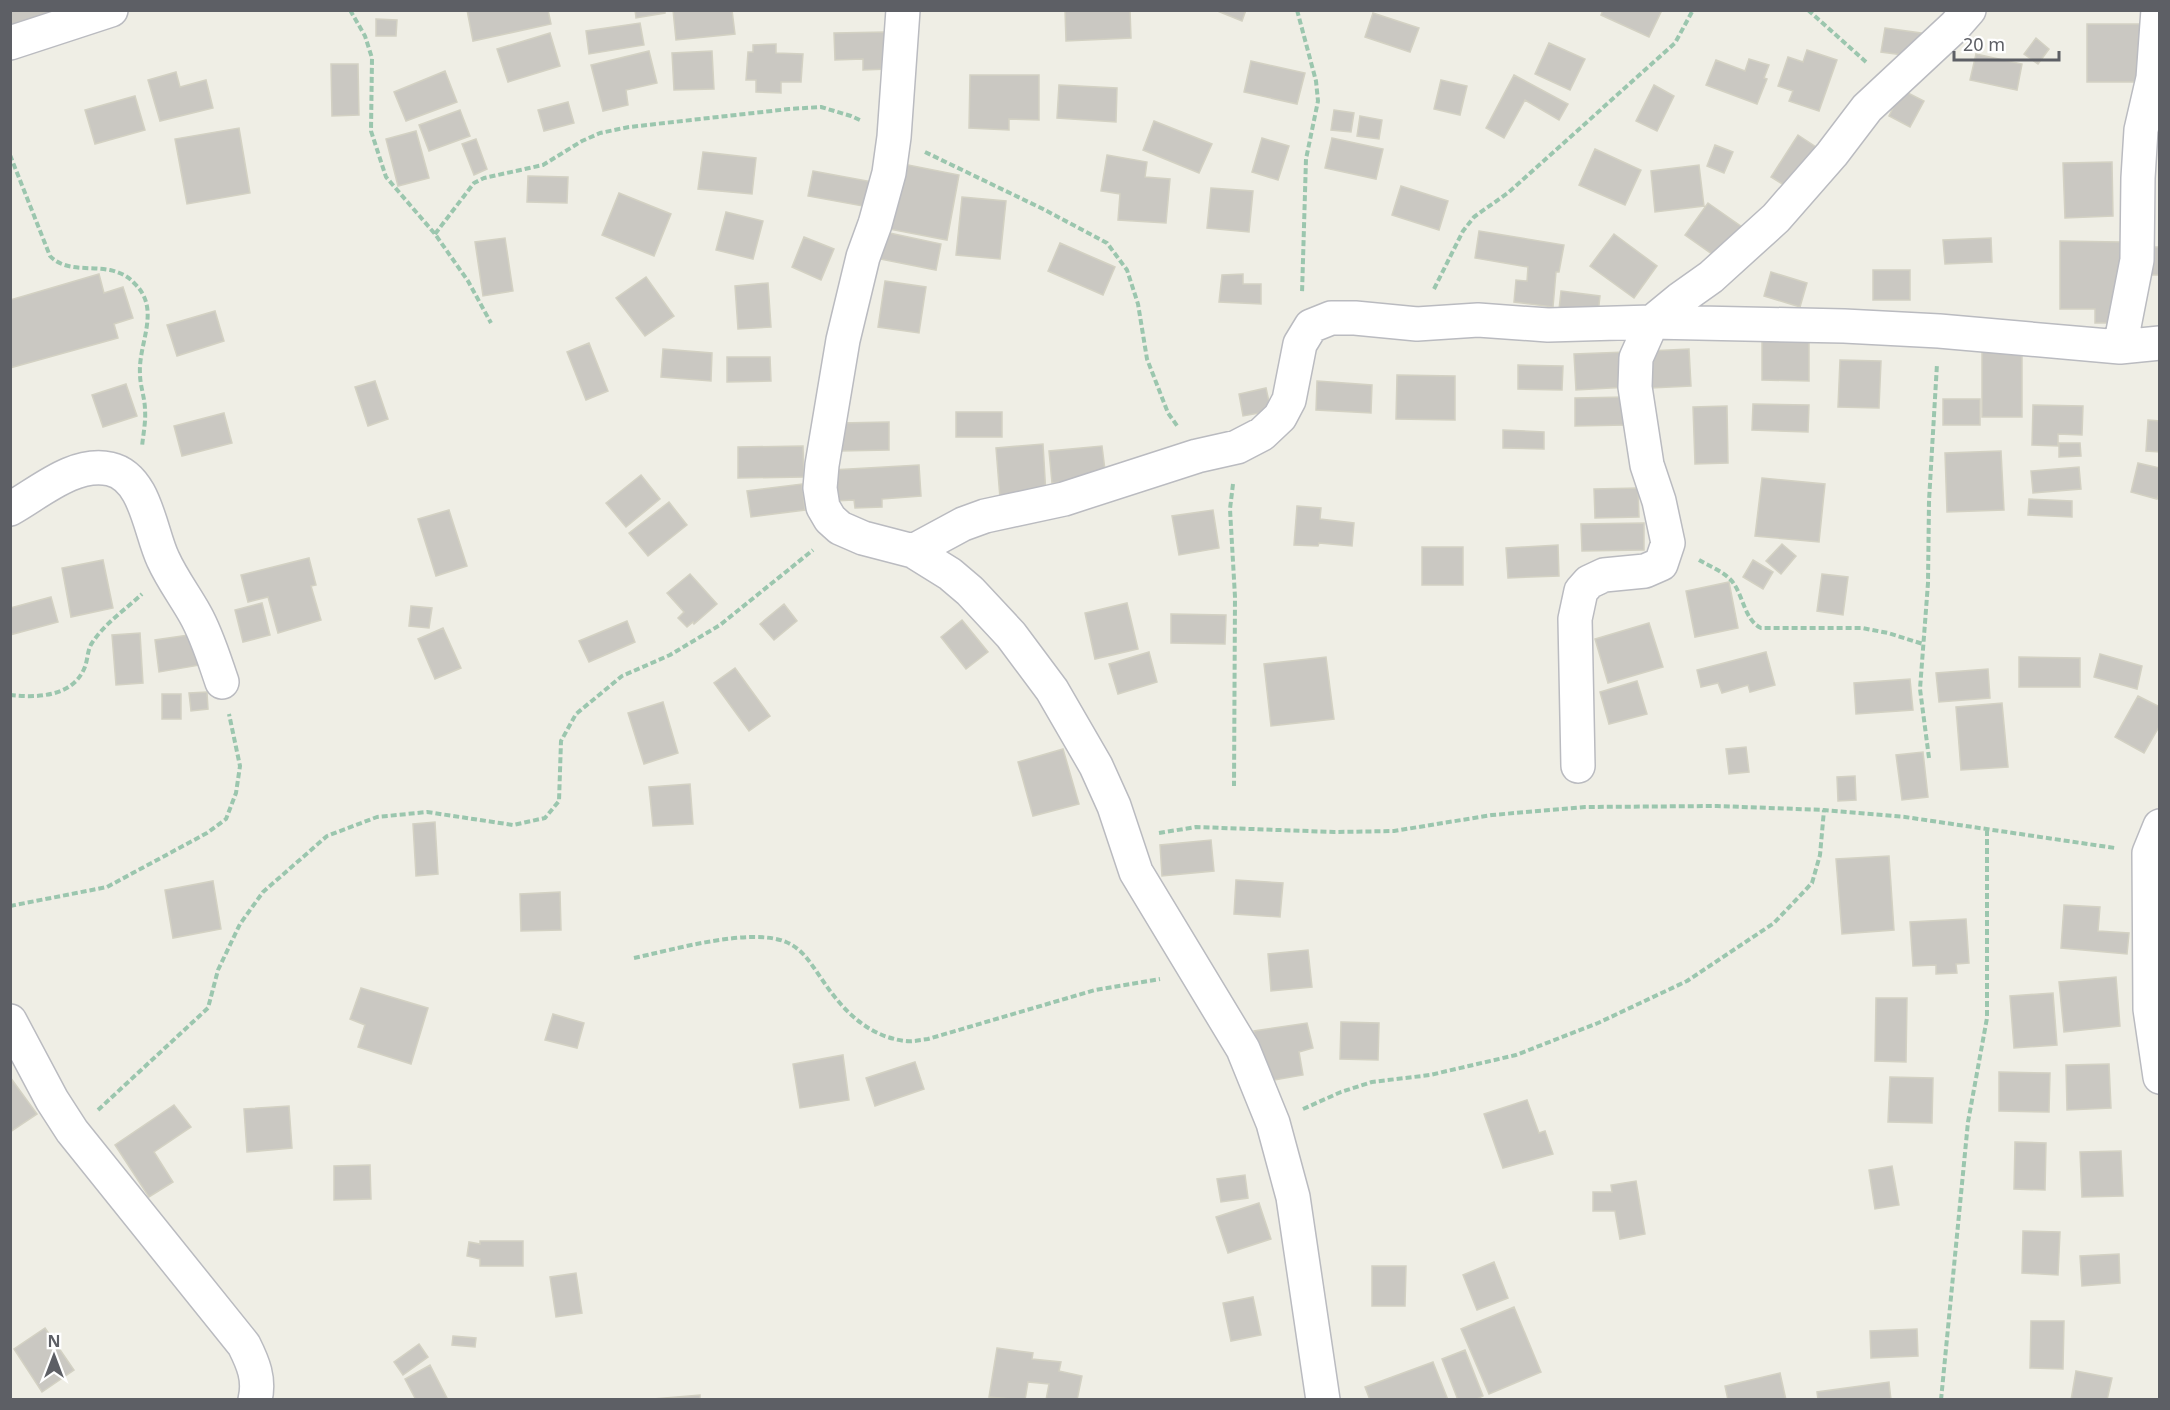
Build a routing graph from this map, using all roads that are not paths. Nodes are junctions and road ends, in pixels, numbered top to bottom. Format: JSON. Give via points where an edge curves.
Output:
{"nodes":[{"id":1,"x":111,"y":10,"type":"edge"},
{"id":2,"x":903,"y":10,"type":"edge"},
{"id":3,"x":1969,"y":10,"type":"edge"},
{"id":4,"x":2158,"y":10,"type":"edge"},
{"id":5,"x":43,"y":34,"type":"junction"},
{"id":6,"x":10,"y":43,"type":"edge"},
{"id":7,"x":10,"y":64,"type":"edge"},
{"id":8,"x":1652,"y":322,"type":"junction"},
{"id":9,"x":2160,"y":343,"type":"edge"},
{"id":10,"x":2120,"y":347,"type":"junction"},
{"id":11,"x":10,"y":509,"type":"edge"},
{"id":12,"x":912,"y":551,"type":"junction"},
{"id":13,"x":222,"y":682,"type":"road end"},
{"id":14,"x":1578,"y":766,"type":"dead end"},
{"id":15,"x":2154,"y":840,"type":"edge"},
{"id":16,"x":10,"y":1021,"type":"edge"},
{"id":17,"x":2160,"y":1077,"type":"edge"},
{"id":18,"x":255,"y":1400,"type":"edge"},
{"id":19,"x":1323,"y":1400,"type":"edge"}],
"edges":[{"from":1,"to":5,"type":"street"},
{"from":2,"to":12,"type":"street","via":[[889,173],[843,340],[820,488],[823,507],[840,528]]},
{"from":3,"to":8,"type":"street","via":[[1867,108],[1776,218],[1711,277]]},
{"from":4,"to":10,"type":"street","via":[[2153,78],[2141,130],[2137,260]]},
{"from":5,"to":6,"type":"street"},
{"from":5,"to":7,"type":"street"},
{"from":8,"to":10,"type":"street","via":[[1939,330]]},
{"from":8,"to":12,"type":"street","via":[[1548,325],[1478,320],[1417,324],[1331,318],[1311,326],[1300,344],[1289,400],[1280,417],[1263,434],[1237,447],[1064,499],[985,516]]},
{"from":8,"to":14,"type":"street","via":[[1636,358],[1635,387],[1647,465],[1668,543],[1661,564],[1645,571],[1604,575],[1581,591],[1575,618]]},
{"from":9,"to":10,"type":"street"},
{"from":11,"to":13,"type":"street","via":[[74,472],[110,469],[126,477],[152,523],[162,557],[207,638]]},
{"from":12,"to":19,"type":"street","via":[[950,573],[970,591],[1011,635],[1052,690],[1096,766],[1136,872],[1243,1049],[1273,1123],[1293,1197]]},
{"from":15,"to":17,"type":"street","via":[[2150,1009]]},
{"from":16,"to":18,"type":"street","via":[[72,1131],[244,1345],[255,1367]]}]}
